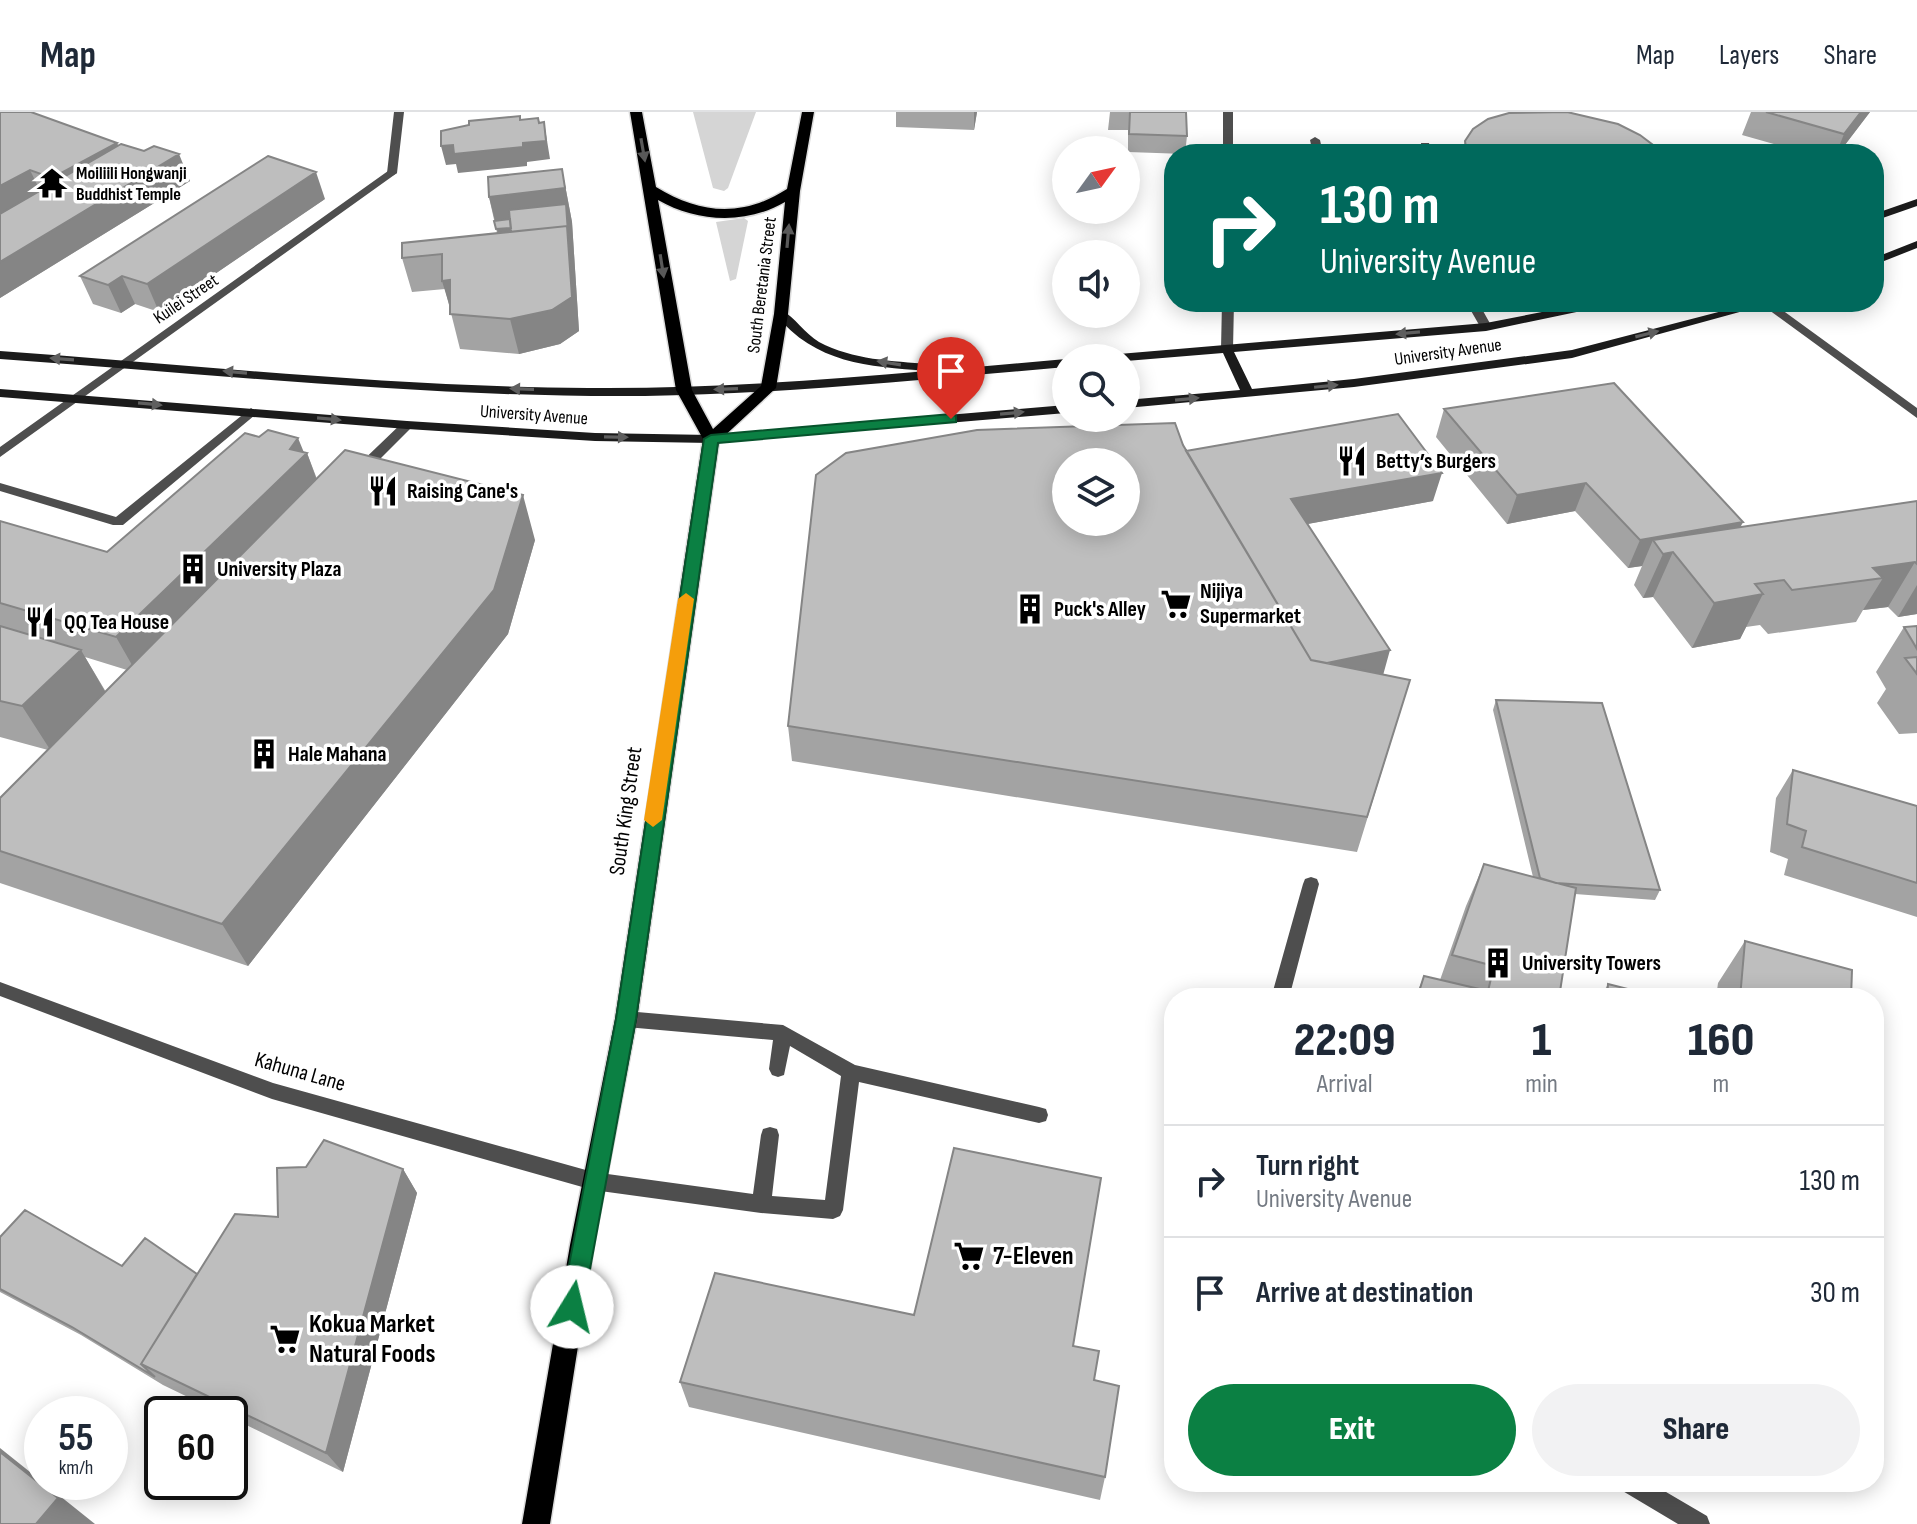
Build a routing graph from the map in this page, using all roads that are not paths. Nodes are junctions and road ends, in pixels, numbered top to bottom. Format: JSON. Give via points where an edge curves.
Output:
{"nodes":[{"id":1,"x":399,"y":112,"type":"edge"},
{"id":2,"x":636,"y":112,"type":"edge"},
{"id":3,"x":808,"y":112,"type":"edge"},
{"id":4,"x":1228,"y":112,"type":"edge"},
{"id":5,"x":1315,"y":140,"type":"dead end"},
{"id":6,"x":1228,"y":144,"type":"edge"},
{"id":7,"x":1316,"y":144,"type":"edge"},
{"id":8,"x":650,"y":189,"type":"junction"},
{"id":9,"x":793,"y":191,"type":"junction"},
{"id":10,"x":1917,"y":202,"type":"edge"},
{"id":11,"x":1884,"y":214,"type":"edge"},
{"id":12,"x":1917,"y":244,"type":"edge"},
{"id":13,"x":1884,"y":258,"type":"edge"},
{"id":14,"x":1228,"y":312,"type":"edge"},
{"id":15,"x":1478,"y":312,"type":"edge"},
{"id":16,"x":1560,"y":312,"type":"edge"},
{"id":17,"x":1732,"y":312,"type":"edge"},
{"id":18,"x":1778,"y":312,"type":"edge"},
{"id":19,"x":781,"y":314,"type":"junction"},
{"id":20,"x":1486,"y":327,"type":"junction"},
{"id":21,"x":1227,"y":349,"type":"junction"},
{"id":22,"x":0,"y":355,"type":"edge"},
{"id":23,"x":1140,"y":356,"type":"edge"},
{"id":24,"x":124,"y":363,"type":"junction"},
{"id":25,"x":1052,"y":364,"type":"edge"},
{"id":26,"x":966,"y":371,"type":"junction"},
{"id":27,"x":768,"y":388,"type":"junction"},
{"id":28,"x":684,"y":390,"type":"junction"},
{"id":29,"x":0,"y":393,"type":"edge"},
{"id":30,"x":1248,"y":394,"type":"junction"},
{"id":31,"x":72,"y":399,"type":"junction"},
{"id":32,"x":1140,"y":403,"type":"edge"},
{"id":33,"x":1052,"y":410,"type":"edge"},
{"id":34,"x":251,"y":412,"type":"junction"},
{"id":35,"x":1917,"y":414,"type":"edge"},
{"id":36,"x":407,"y":425,"type":"junction"},
{"id":37,"x":711,"y":439,"type":"junction"},
{"id":38,"x":0,"y":453,"type":"edge"},
{"id":39,"x":0,"y":487,"type":"edge"},
{"id":40,"x":343,"y":488,"type":"edge"},
{"id":41,"x":1311,"y":884,"type":"dead end"},
{"id":42,"x":1283,"y":988,"type":"edge"},
{"id":43,"x":0,"y":989,"type":"edge"},
{"id":44,"x":626,"y":1019,"type":"junction"},
{"id":45,"x":783,"y":1033,"type":"junction"},
{"id":46,"x":778,"y":1069,"type":"dead end"},
{"id":47,"x":851,"y":1072,"type":"junction"},
{"id":48,"x":1039,"y":1115,"type":"dead end"},
{"id":49,"x":770,"y":1135,"type":"dead end"},
{"id":50,"x":593,"y":1181,"type":"junction"},
{"id":51,"x":761,"y":1204,"type":"junction"},
{"id":52,"x":1646,"y":1492,"type":"edge"},
{"id":53,"x":536,"y":1524,"type":"edge"},
{"id":54,"x":1699,"y":1524,"type":"edge"}],
"edges":[{"from":1,"to":24,"type":"street","name":"Kuilei Street","via":[[392,173]]},
{"from":2,"to":8,"type":"main road","one_way":true},
{"from":3,"to":9,"type":"main road","name":"South Beretania Street"},
{"from":4,"to":6,"type":"street"},
{"from":5,"to":7,"type":"street"},
{"from":8,"to":9,"type":"main road","via":[[683,209],[714,214],[759,209]]},
{"from":8,"to":28,"type":"main road","one_way":true},
{"from":19,"to":9,"type":"main road","name":"South Beretania Street","one_way":true},
{"from":10,"to":11,"type":"main road"},
{"from":12,"to":13,"type":"main road"},
{"from":14,"to":21,"type":"street"},
{"from":15,"to":20,"type":"street"},
{"from":16,"to":20,"type":"main road","name":"University Avenue"},
{"from":30,"to":17,"type":"main road","name":"University Avenue","one_way":true,"via":[[1572,354]]},
{"from":18,"to":35,"type":"street"},
{"from":26,"to":19,"type":"main road","one_way":true,"via":[[844,355],[814,344]]},
{"from":19,"to":27,"type":"main road","name":"South Beretania Street"},
{"from":20,"to":21,"type":"main road","name":"University Avenue","one_way":true},
{"from":21,"to":23,"type":"main road","name":"University Avenue"},
{"from":21,"to":30,"type":"main road"},
{"from":24,"to":22,"type":"main road","name":"University Avenue","one_way":true},
{"from":28,"to":24,"type":"main road","name":"University Avenue","one_way":true,"via":[[586,392],[368,383]]},
{"from":24,"to":31,"type":"street","name":"Kuilei Street"},
{"from":25,"to":26,"type":"main road","name":"University Avenue"},
{"from":26,"to":27,"type":"main road","name":"University Avenue"},
{"from":27,"to":28,"type":"main road","name":"University Avenue","one_way":true},
{"from":27,"to":37,"type":"main road"},
{"from":28,"to":37,"type":"main road"},
{"from":29,"to":31,"type":"main road","name":"University Avenue"},
{"from":32,"to":30,"type":"main road","name":"University Avenue","one_way":true},
{"from":31,"to":34,"type":"main road","name":"University Avenue","one_way":true},
{"from":31,"to":38,"type":"street","name":"Kuilei Street"},
{"from":37,"to":33,"type":"main road","name":"University Avenue","one_way":true},
{"from":34,"to":36,"type":"main road","name":"University Avenue","one_way":true},
{"from":34,"to":39,"type":"street","via":[[118,522]]},
{"from":36,"to":37,"type":"main road","name":"University Avenue","one_way":true},
{"from":36,"to":40,"type":"street"},
{"from":37,"to":44,"type":"main road","name":"South King Street"},
{"from":41,"to":42,"type":"street"},
{"from":43,"to":50,"type":"street","name":"Kahuna Lane","via":[[272,1091]]},
{"from":44,"to":45,"type":"street"},
{"from":44,"to":50,"type":"main road","name":"South King Street"},
{"from":45,"to":46,"type":"street"},
{"from":45,"to":47,"type":"street"},
{"from":47,"to":48,"type":"street"},
{"from":47,"to":51,"type":"street","name":"Kahuna Lane","via":[[833,1210]]},
{"from":49,"to":51,"type":"street"},
{"from":50,"to":51,"type":"street","name":"Kahuna Lane"},
{"from":50,"to":53,"type":"main road","name":"South King Street"},
{"from":52,"to":54,"type":"street"}]}
